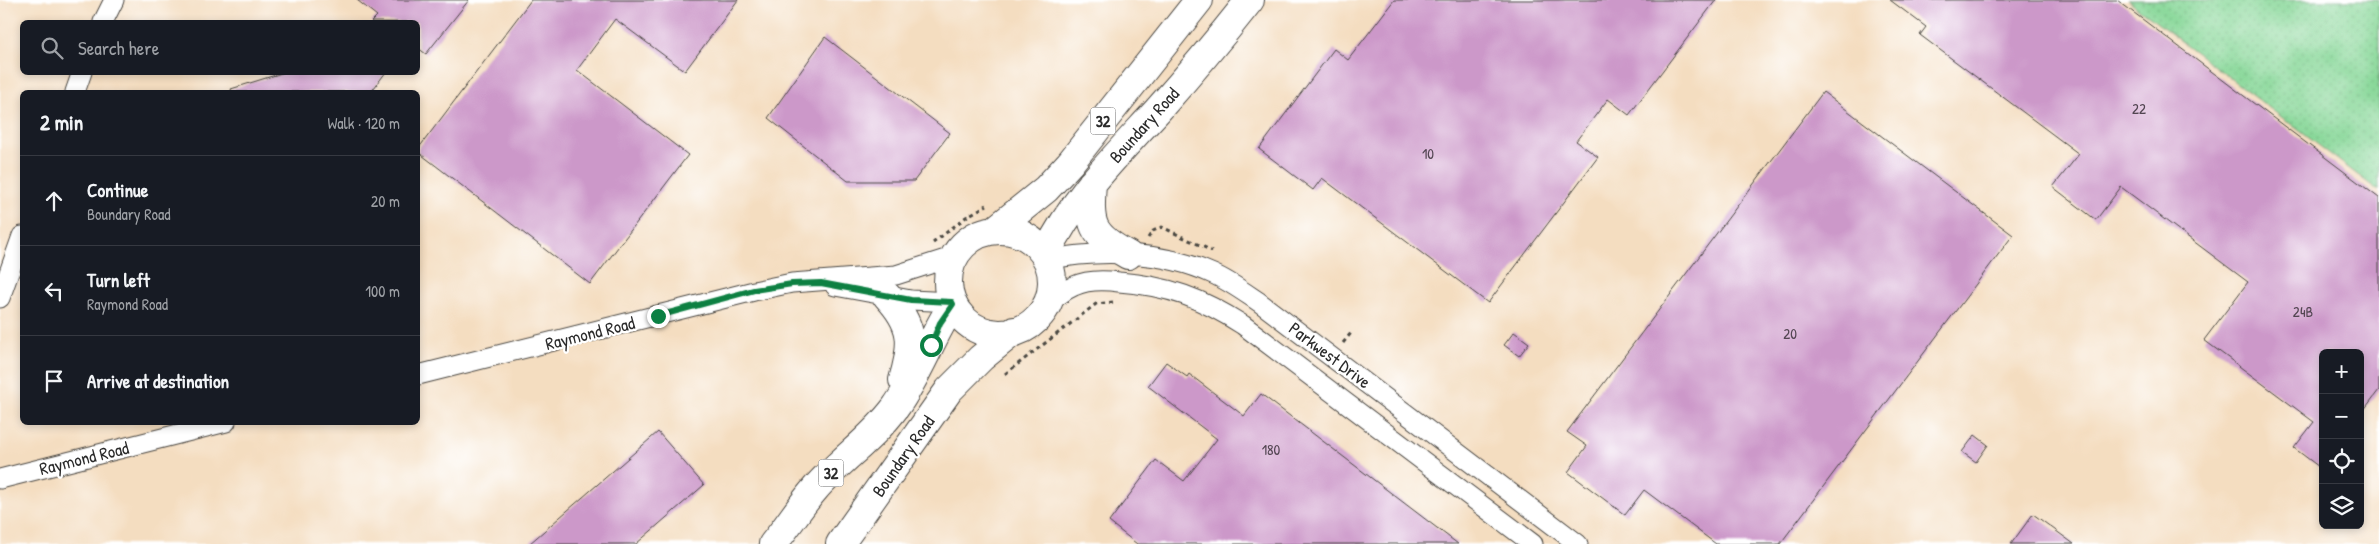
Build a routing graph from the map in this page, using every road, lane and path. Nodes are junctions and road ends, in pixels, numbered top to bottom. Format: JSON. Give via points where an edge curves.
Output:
{"nodes":[{"id":1,"x":114,"y":0,"type":"edge"},
{"id":2,"x":1199,"y":0,"type":"edge"},
{"id":3,"x":1250,"y":0,"type":"edge"},
{"id":4,"x":104,"y":20,"type":"edge"},
{"id":5,"x":81,"y":75,"type":"edge"},
{"id":6,"x":76,"y":90,"type":"edge"},
{"id":7,"x":1092,"y":183,"type":"junction"},
{"id":8,"x":989,"y":204,"type":"dead end"},
{"id":9,"x":995,"y":230,"type":"junction"},
{"id":10,"x":20,"y":242,"type":"edge"},
{"id":11,"x":943,"y":251,"type":"junction"},
{"id":12,"x":1128,"y":255,"type":"junction"},
{"id":13,"x":1046,"y":258,"type":"junction"},
{"id":14,"x":821,"y":283,"type":"junction"},
{"id":15,"x":887,"y":296,"type":"junction"},
{"id":16,"x":0,"y":298,"type":"edge"},
{"id":17,"x":952,"y":303,"type":"junction"},
{"id":18,"x":1044,"y":309,"type":"junction"},
{"id":19,"x":1014,"y":332,"type":"junction"},
{"id":20,"x":420,"y":374,"type":"edge"},
{"id":21,"x":895,"y":408,"type":"junction"},
{"id":22,"x":214,"y":425,"type":"edge"},
{"id":23,"x":1482,"y":471,"type":"junction"},
{"id":24,"x":0,"y":479,"type":"edge"},
{"id":25,"x":1465,"y":492,"type":"junction"},
{"id":26,"x":773,"y":544,"type":"edge"},
{"id":27,"x":840,"y":544,"type":"edge"},
{"id":28,"x":1533,"y":544,"type":"edge"},
{"id":29,"x":1578,"y":544,"type":"edge"}],
"edges":[{"from":1,"to":4,"type":"street"},
{"from":2,"to":9,"type":"main road","name":"Boundary Road","number":"32","via":[[1070,163],[1046,189]]},
{"from":3,"to":7,"type":"main road","name":"Boundary Road","number":"32","via":[[1202,61]]},
{"from":5,"to":6,"type":"street"},
{"from":7,"to":12,"type":"main road","via":[[1090,213],[1093,226],[1105,241]]},
{"from":7,"to":13,"type":"main road","name":"Boundary Road","number":"32","via":[[1068,214]]},
{"from":8,"to":11,"type":"path","via":[[966,217]]},
{"from":9,"to":11,"type":"main road","number":"32"},
{"from":9,"to":13,"type":"main road","number":"32","via":[[1025,236]]},
{"from":10,"to":16,"type":"street"},
{"from":11,"to":14,"type":"street","name":"Raymond Road","via":[[896,275]]},
{"from":11,"to":17,"type":"main road","number":"32"},
{"from":12,"to":13,"type":"street","name":"Parkwest Drive"},
{"from":12,"to":23,"type":"street","name":"Parkwest Drive","via":[[1173,261],[1227,281]]},
{"from":13,"to":18,"type":"main road","via":[[1052,281]]},
{"from":14,"to":15,"type":"street","name":"Raymond Road"},
{"from":14,"to":20,"type":"street","name":"Raymond Road","via":[[754,290]]},
{"from":15,"to":17,"type":"street","name":"Raymond Road"},
{"from":15,"to":21,"type":"main road","via":[[901,311],[910,335],[911,352]]},
{"from":17,"to":19,"type":"main road","via":[[965,320],[978,329],[993,333]]},
{"from":17,"to":21,"type":"main road","name":"Boundary Road","number":"32","via":[[911,384]]},
{"from":18,"to":19,"type":"main road","via":[[1031,323]]},
{"from":18,"to":25,"type":"street","name":"Parkwest Drive","via":[[1058,296],[1086,282],[1147,284],[1195,297],[1243,325]]},
{"from":19,"to":27,"type":"main road","name":"Boundary Road","via":[[981,358],[950,390]]},
{"from":21,"to":26,"type":"main road","name":"Boundary Road","number":"32","via":[[860,447],[815,489]]},
{"from":22,"to":24,"type":"street","name":"Raymond Road"},
{"from":23,"to":25,"type":"street"},
{"from":23,"to":29,"type":"street","name":"Parkwest Drive"},
{"from":25,"to":28,"type":"street","name":"Parkwest Drive"}]}
